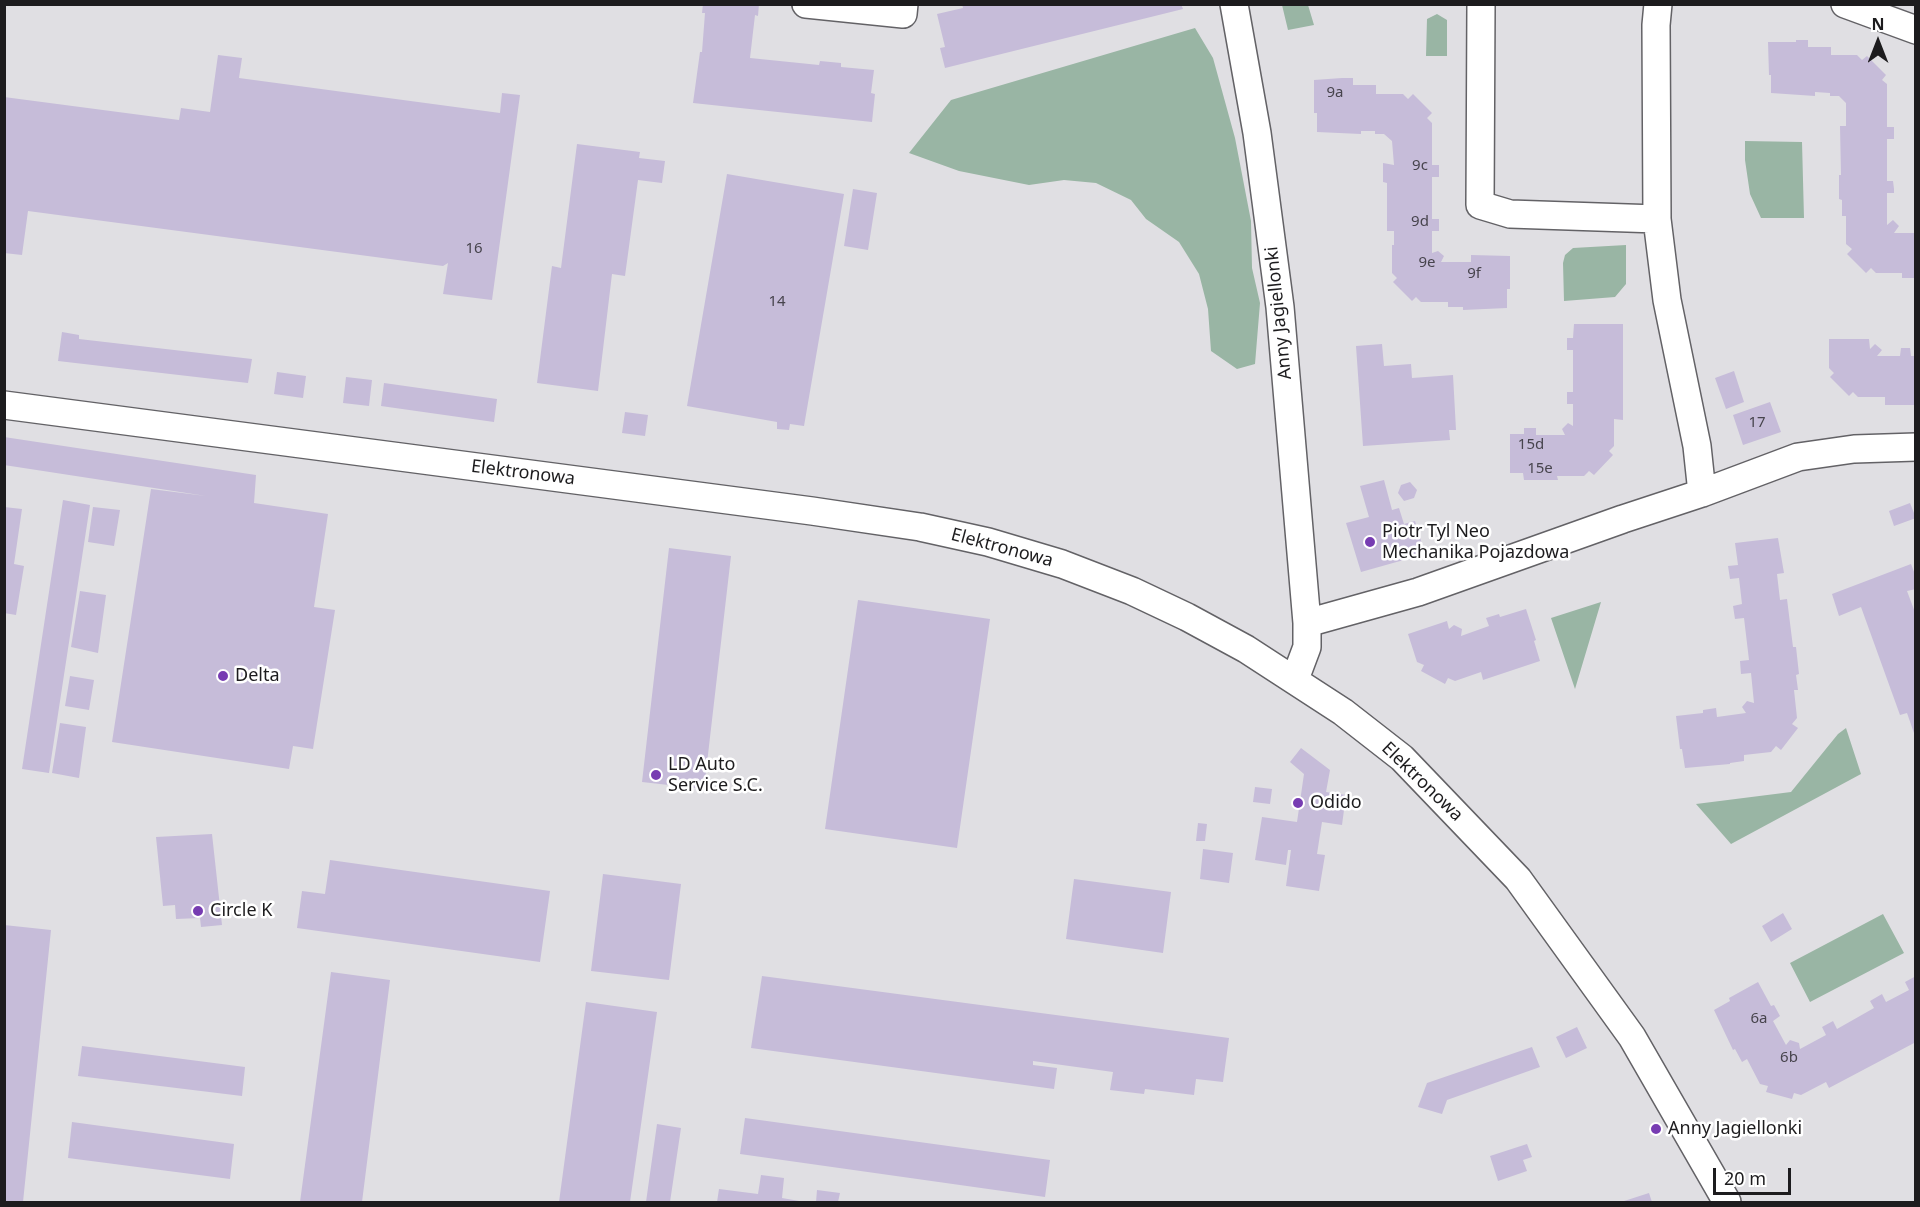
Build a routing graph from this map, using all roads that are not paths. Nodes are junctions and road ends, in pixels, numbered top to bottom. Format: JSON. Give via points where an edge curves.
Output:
{"nodes":[{"id":1,"x":806,"y":4,"type":"edge"},
{"id":2,"x":904,"y":4,"type":"edge"},
{"id":3,"x":1234,"y":4,"type":"edge"},
{"id":4,"x":1481,"y":4,"type":"edge"},
{"id":5,"x":1658,"y":4,"type":"edge"},
{"id":6,"x":1845,"y":4,"type":"edge"},
{"id":7,"x":1916,"y":30,"type":"edge"},
{"id":8,"x":1657,"y":219,"type":"junction"},
{"id":9,"x":4,"y":405,"type":"edge"},
{"id":10,"x":1916,"y":447,"type":"edge"},
{"id":11,"x":1702,"y":493,"type":"junction"},
{"id":12,"x":1307,"y":623,"type":"junction"},
{"id":13,"x":1295,"y":679,"type":"junction"},
{"id":14,"x":1727,"y":1203,"type":"edge"}],
"edges":[{"from":1,"to":2,"type":"street","via":[[903,14]]},
{"from":3,"to":12,"type":"street","name":"Anny Jagiellonki","via":[[1257,133],[1280,307]]},
{"from":4,"to":8,"type":"street","via":[[1480,205],[1510,214]]},
{"from":5,"to":8,"type":"street"},
{"from":6,"to":7,"type":"street"},
{"from":8,"to":11,"type":"street","via":[[1666,300]]},
{"from":9,"to":13,"type":"street","name":"Elektronowa","via":[[920,527],[1062,564],[1132,591],[1217,633]]},
{"from":10,"to":11,"type":"street","via":[[1854,449],[1798,457]]},
{"from":11,"to":12,"type":"street","via":[[1418,592]]},
{"from":12,"to":13,"type":"street","name":"Anny Jagiellonki","via":[[1307,647]]},
{"from":13,"to":14,"type":"street","name":"Elektronowa","via":[[1402,758],[1518,879],[1632,1037]]}]}
